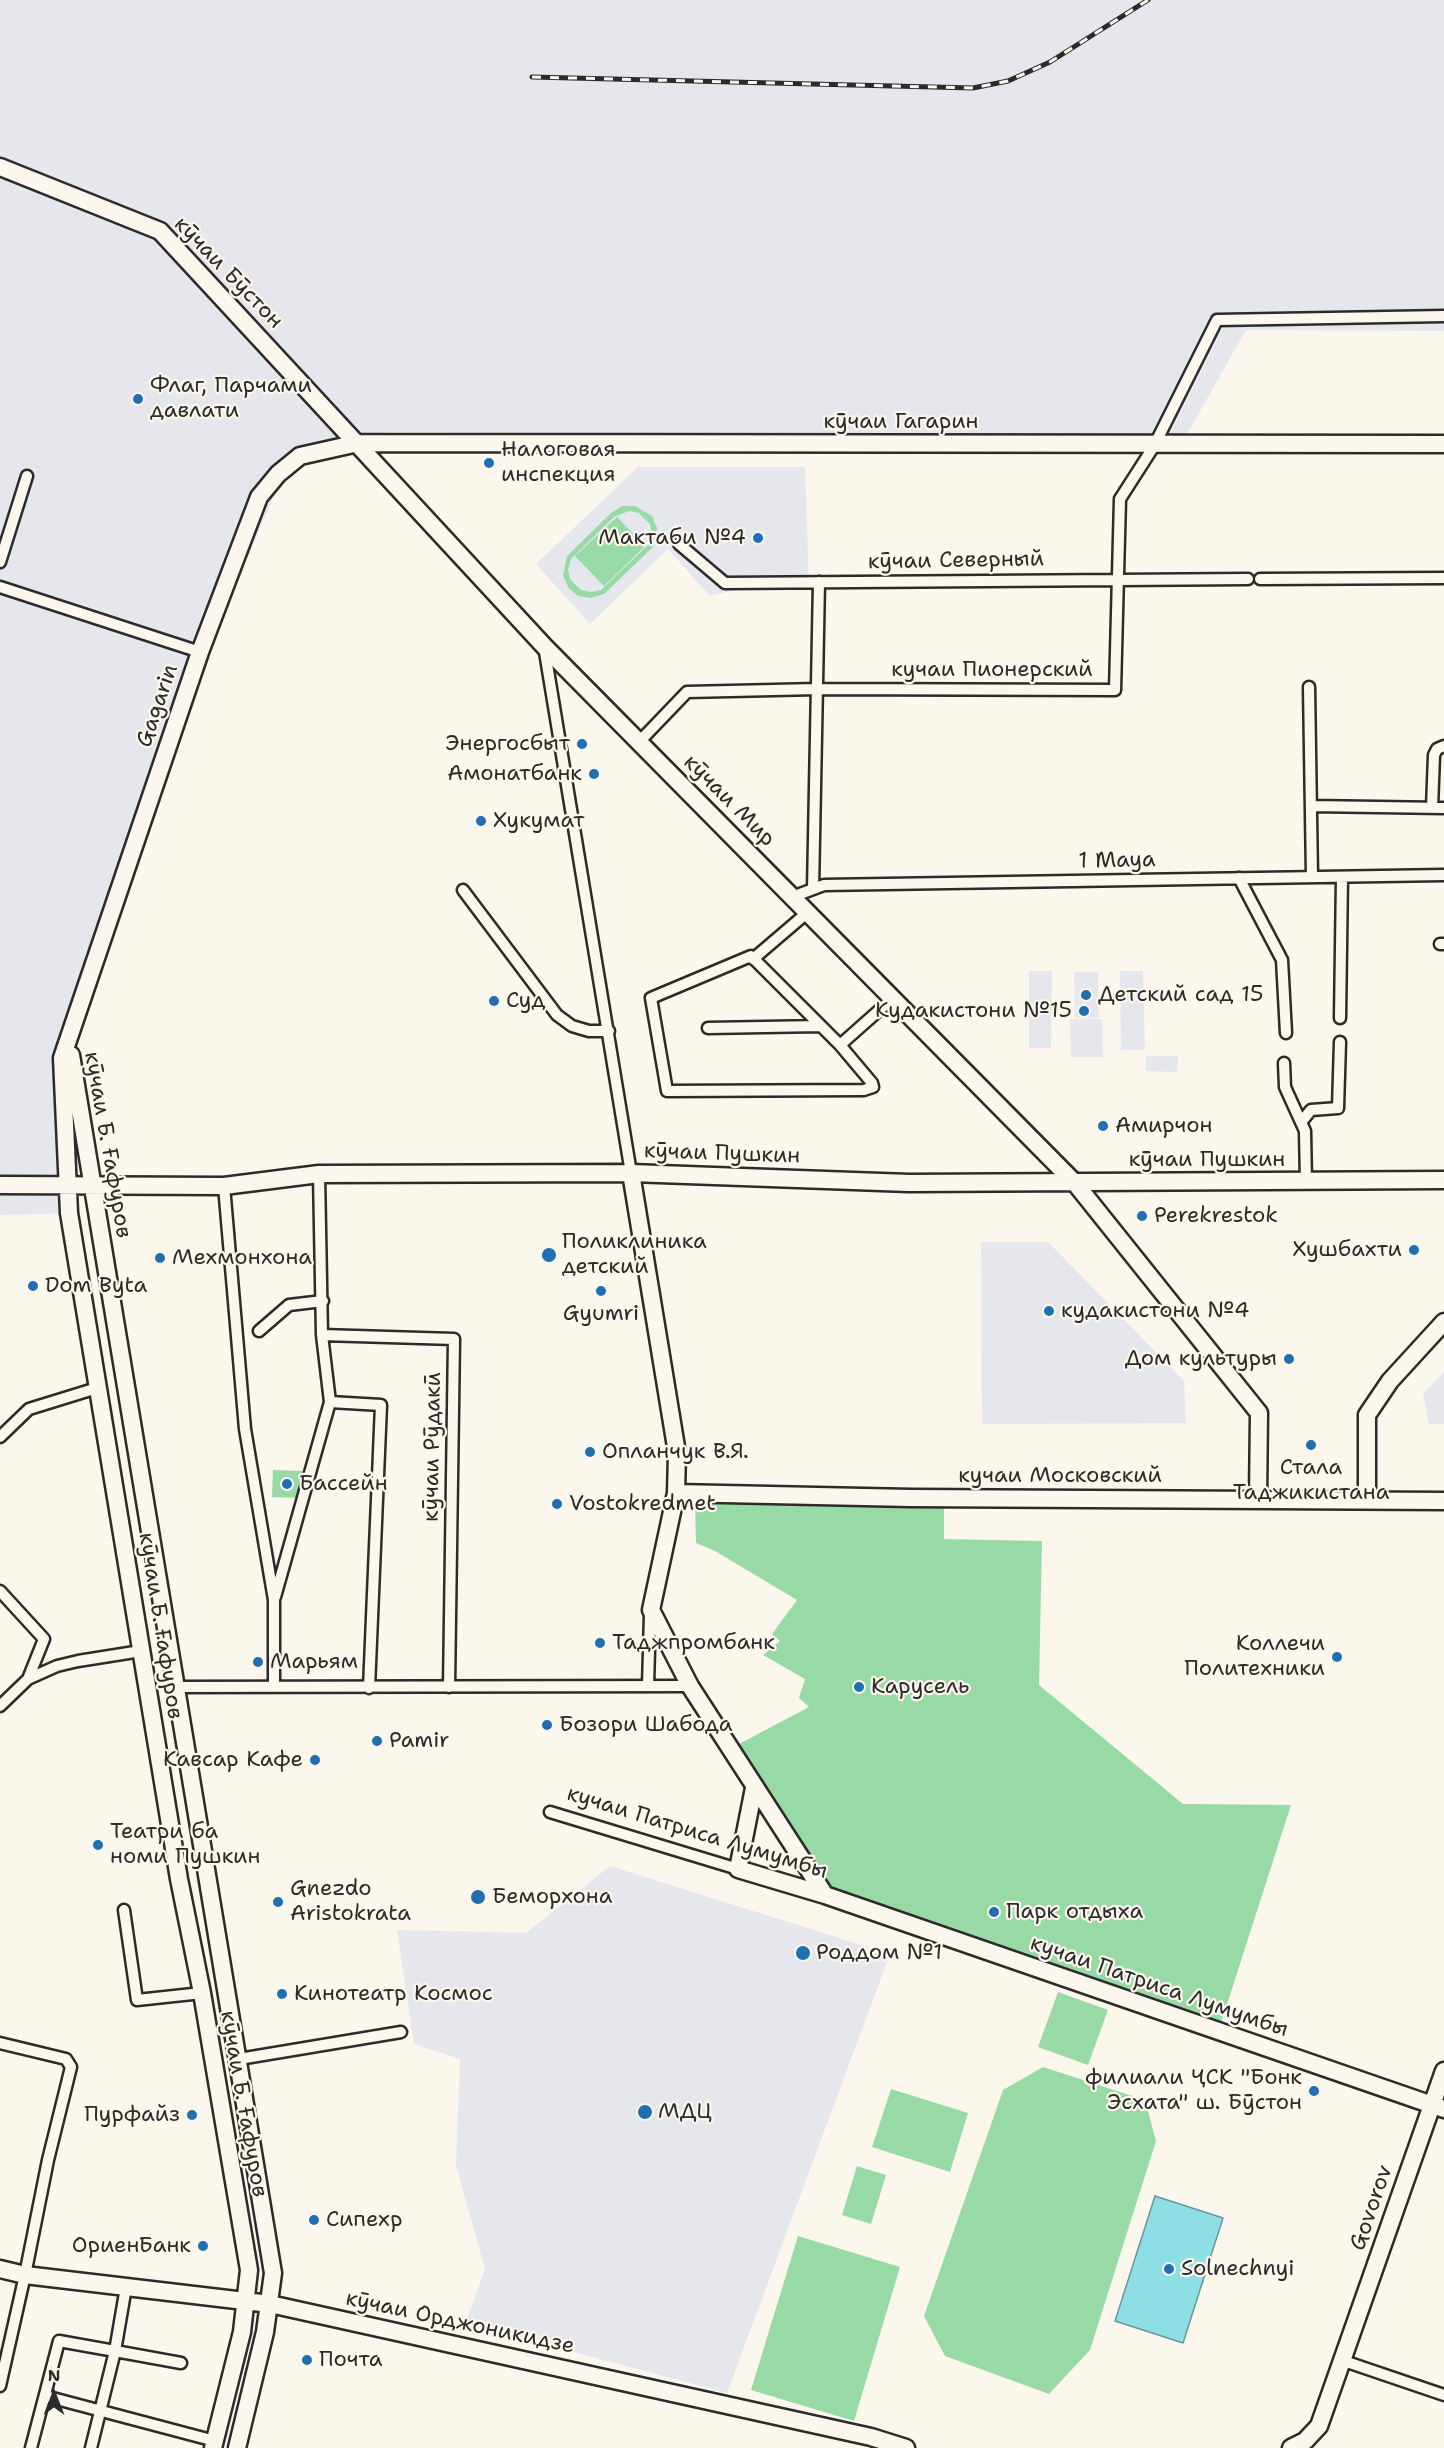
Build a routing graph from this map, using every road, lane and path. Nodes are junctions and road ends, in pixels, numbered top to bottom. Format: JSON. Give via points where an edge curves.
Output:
{"nodes":[{"id":1,"x":0,"y":168,"type":"edge"},
{"id":2,"x":1444,"y":316,"type":"edge"},
{"id":3,"x":357,"y":443,"type":"junction"},
{"id":4,"x":1444,"y":444,"type":"edge"},
{"id":5,"x":1154,"y":446,"type":"junction"},
{"id":6,"x":27,"y":476,"type":"dead end"},
{"id":7,"x":679,"y":544,"type":"dead end"},
{"id":8,"x":0,"y":562,"type":"edge"},
{"id":9,"x":1444,"y":578,"type":"edge"},
{"id":10,"x":1118,"y":579,"type":"junction"},
{"id":11,"x":1248,"y":579,"type":"dead end"},
{"id":12,"x":1260,"y":579,"type":"dead end"},
{"id":13,"x":819,"y":582,"type":"junction"},
{"id":14,"x":0,"y":587,"type":"edge"},
{"id":15,"x":544,"y":646,"type":"junction"},
{"id":16,"x":200,"y":652,"type":"junction"},
{"id":17,"x":1309,"y":687,"type":"dead end"},
{"id":18,"x":817,"y":689,"type":"junction"},
{"id":19,"x":639,"y":742,"type":"junction"},
{"id":20,"x":1444,"y":746,"type":"edge"},
{"id":21,"x":1311,"y":806,"type":"junction"},
{"id":22,"x":1432,"y":808,"type":"junction"},
{"id":23,"x":1444,"y":808,"type":"edge"},
{"id":24,"x":1444,"y":875,"type":"edge"},
{"id":25,"x":1312,"y":877,"type":"junction"},
{"id":26,"x":1342,"y":877,"type":"junction"},
{"id":27,"x":1239,"y":878,"type":"junction"},
{"id":28,"x":813,"y":889,"type":"junction"},
{"id":29,"x":463,"y":890,"type":"dead end"},
{"id":30,"x":792,"y":897,"type":"junction"},
{"id":31,"x":808,"y":912,"type":"junction"},
{"id":32,"x":753,"y":959,"type":"junction"},
{"id":33,"x":893,"y":998,"type":"junction"},
{"id":34,"x":1340,"y":1018,"type":"dead end"},
{"id":35,"x":820,"y":1026,"type":"junction"},
{"id":36,"x":708,"y":1028,"type":"dead end"},
{"id":37,"x":609,"y":1031,"type":"junction"},
{"id":38,"x":1286,"y":1033,"type":"dead end"},
{"id":39,"x":67,"y":1042,"type":"junction"},
{"id":40,"x":1340,"y":1042,"type":"dead end"},
{"id":41,"x":840,"y":1045,"type":"junction"},
{"id":42,"x":1284,"y":1063,"type":"dead end"},
{"id":43,"x":1302,"y":1121,"type":"junction"},
{"id":44,"x":631,"y":1173,"type":"junction"},
{"id":45,"x":319,"y":1174,"type":"junction"},
{"id":46,"x":1444,"y":1180,"type":"edge"},
{"id":47,"x":1306,"y":1182,"type":"junction"},
{"id":48,"x":1075,"y":1183,"type":"junction"},
{"id":49,"x":0,"y":1185,"type":"edge"},
{"id":50,"x":68,"y":1185,"type":"junction"},
{"id":51,"x":91,"y":1185,"type":"junction"},
{"id":52,"x":224,"y":1186,"type":"junction"},
{"id":53,"x":322,"y":1301,"type":"junction"},
{"id":54,"x":1444,"y":1322,"type":"edge"},
{"id":55,"x":259,"y":1330,"type":"dead end"},
{"id":56,"x":322,"y":1335,"type":"junction"},
{"id":57,"x":98,"y":1388,"type":"junction"},
{"id":58,"x":330,"y":1402,"type":"junction"},
{"id":59,"x":132,"y":1428,"type":"junction"},
{"id":60,"x":105,"y":1432,"type":"junction"},
{"id":61,"x":0,"y":1437,"type":"edge"},
{"id":62,"x":676,"y":1493,"type":"junction"},
{"id":63,"x":1258,"y":1499,"type":"junction"},
{"id":64,"x":1367,"y":1500,"type":"junction"},
{"id":65,"x":1444,"y":1501,"type":"edge"},
{"id":66,"x":0,"y":1591,"type":"edge"},
{"id":67,"x":274,"y":1600,"type":"junction"},
{"id":68,"x":651,"y":1610,"type":"junction"},
{"id":69,"x":141,"y":1651,"type":"junction"},
{"id":70,"x":28,"y":1679,"type":"junction"},
{"id":71,"x":648,"y":1686,"type":"junction"},
{"id":72,"x":690,"y":1686,"type":"junction"},
{"id":73,"x":175,"y":1687,"type":"junction"},
{"id":74,"x":274,"y":1687,"type":"junction"},
{"id":75,"x":449,"y":1687,"type":"junction"},
{"id":76,"x":369,"y":1688,"type":"junction"},
{"id":77,"x":0,"y":1706,"type":"edge"},
{"id":78,"x":754,"y":1788,"type":"junction"},
{"id":79,"x":550,"y":1812,"type":"dead end"},
{"id":80,"x":738,"y":1869,"type":"junction"},
{"id":81,"x":825,"y":1895,"type":"junction"},
{"id":82,"x":124,"y":1910,"type":"dead end"},
{"id":83,"x":225,"y":1988,"type":"junction"},
{"id":84,"x":202,"y":1993,"type":"junction"},
{"id":85,"x":400,"y":2032,"type":"dead end"},
{"id":86,"x":0,"y":2043,"type":"edge"},
{"id":87,"x":239,"y":2060,"type":"junction"},
{"id":88,"x":1444,"y":2071,"type":"edge"},
{"id":89,"x":1438,"y":2108,"type":"edge"},
{"id":90,"x":0,"y":2269,"type":"edge"},
{"id":91,"x":26,"y":2275,"type":"junction"},
{"id":92,"x":126,"y":2287,"type":"junction"},
{"id":93,"x":247,"y":2301,"type":"junction"},
{"id":94,"x":270,"y":2304,"type":"junction"},
{"id":95,"x":115,"y":2351,"type":"junction"},
{"id":96,"x":1344,"y":2361,"type":"junction"},
{"id":97,"x":181,"y":2363,"type":"dead end"},
{"id":98,"x":0,"y":2386,"type":"edge"},
{"id":99,"x":1444,"y":2395,"type":"edge"},
{"id":100,"x":45,"y":2396,"type":"junction"},
{"id":101,"x":101,"y":2409,"type":"junction"},
{"id":102,"x":871,"y":2443,"type":"edge"},
{"id":103,"x":214,"y":2444,"type":"edge"},
{"id":104,"x":31,"y":2448,"type":"edge"},
{"id":105,"x":91,"y":2448,"type":"edge"},
{"id":106,"x":237,"y":2448,"type":"edge"},
{"id":107,"x":906,"y":2448,"type":"edge"},
{"id":108,"x":1291,"y":2448,"type":"edge"}],
"edges":[{"from":1,"to":3,"type":"street","name":"кӯчаи Бӯстон","via":[[160,231]]},
{"from":2,"to":5,"type":"street","name":"кучаи Пионерский","via":[[1217,320]]},
{"from":3,"to":5,"type":"street","name":"кӯчаи Гагарин"},
{"from":3,"to":15,"type":"street","name":"кӯчаи Мир"},
{"from":3,"to":16,"type":"street","name":"Gagarin","via":[[300,456],[259,497]]},
{"from":4,"to":5,"type":"street","name":"кӯчаи Гагарин"},
{"from":5,"to":10,"type":"street","name":"кучаи Пионерский","via":[[1120,499]]},
{"from":6,"to":8,"type":"street"},
{"from":7,"to":13,"type":"street","name":"кӯчаи Северный","via":[[725,583]]},
{"from":9,"to":12,"type":"street"},
{"from":10,"to":11,"type":"street","name":"кӯчаи Северный"},
{"from":10,"to":13,"type":"street","name":"кӯчаи Северный"},
{"from":10,"to":18,"type":"street","name":"кучаи Пионерский","via":[[1115,690]]},
{"from":13,"to":18,"type":"street"},
{"from":14,"to":16,"type":"street"},
{"from":15,"to":19,"type":"street","name":"кӯчаи Мир"},
{"from":15,"to":37,"type":"street"},
{"from":16,"to":39,"type":"street","name":"Gagarin"},
{"from":17,"to":21,"type":"street"},
{"from":18,"to":19,"type":"street","name":"кучаи Пионерский","via":[[687,692]]},
{"from":18,"to":28,"type":"street"},
{"from":19,"to":30,"type":"street","name":"кӯчаи Мир"},
{"from":20,"to":22,"type":"street","via":[[1434,755]]},
{"from":21,"to":22,"type":"street"},
{"from":21,"to":25,"type":"street"},
{"from":22,"to":23,"type":"street"},
{"from":24,"to":26,"type":"street","name":"1 Maya"},
{"from":25,"to":26,"type":"street","name":"1 Maya"},
{"from":25,"to":27,"type":"street","name":"1 Maya"},
{"from":26,"to":34,"type":"street"},
{"from":27,"to":28,"type":"street","name":"1 Maya","via":[[824,885]]},
{"from":27,"to":38,"type":"street","via":[[1282,960]]},
{"from":28,"to":30,"type":"street","name":"1 Maya"},
{"from":29,"to":37,"type":"street","via":[[557,1015],[581,1028]]},
{"from":30,"to":31,"type":"street","name":"кӯчаи Мир"},
{"from":31,"to":32,"type":"street"},
{"from":31,"to":33,"type":"street","name":"кӯчаи Мир"},
{"from":32,"to":35,"type":"street"},
{"from":32,"to":41,"type":"street","via":[[751,956],[651,998],[667,1091],[873,1087]]},
{"from":33,"to":41,"type":"street"},
{"from":33,"to":48,"type":"street","name":"кӯчаи Мир"},
{"from":35,"to":36,"type":"street"},
{"from":35,"to":41,"type":"street"},
{"from":37,"to":44,"type":"street"},
{"from":39,"to":50,"type":"street","name":"кӯчаи Б. Ғафуров","via":[[62,1058]]},
{"from":39,"to":51,"type":"street","name":"кӯчаи Б. Ғафуров"},
{"from":40,"to":43,"type":"street","via":[[1338,1108],[1311,1110]]},
{"from":42,"to":43,"type":"street","via":[[1285,1087]]},
{"from":43,"to":47,"type":"street"},
{"from":44,"to":45,"type":"street","name":"кӯчаи Пушкин"},
{"from":44,"to":48,"type":"street","name":"кӯчаи Пушкин","via":[[909,1183]]},
{"from":44,"to":62,"type":"street","via":[[677,1453]]},
{"from":45,"to":52,"type":"street","name":"кӯчаи Пушкин"},
{"from":45,"to":53,"type":"street"},
{"from":46,"to":47,"type":"street","name":"кӯчаи Пушкин"},
{"from":47,"to":48,"type":"street","name":"кӯчаи Пушкин"},
{"from":48,"to":63,"type":"street","name":"кӯчаи Мир","via":[[1259,1413]]},
{"from":49,"to":50,"type":"street","name":"кӯчаи Пушкин"},
{"from":50,"to":51,"type":"street","name":"кӯчаи Пушкин"},
{"from":50,"to":57,"type":"street","name":"кӯчаи Б. Ғафуров","via":[[69,1213]]},
{"from":51,"to":52,"type":"street","name":"кӯчаи Пушкин"},
{"from":51,"to":59,"type":"street","name":"кӯчаи Б. Ғафуров"},
{"from":52,"to":67,"type":"street","via":[[245,1429]]},
{"from":53,"to":55,"type":"street","via":[[289,1305]]},
{"from":53,"to":56,"type":"street"},
{"from":54,"to":64,"type":"street","via":[[1390,1381],[1367,1415]]},
{"from":56,"to":58,"type":"street"},
{"from":56,"to":75,"type":"street","name":"кӯчаи Рӯдакӣ","via":[[454,1339]]},
{"from":57,"to":60,"type":"street","name":"кӯчаи Б. Ғафуров"},
{"from":57,"to":61,"type":"street","via":[[29,1409]]},
{"from":58,"to":67,"type":"street"},
{"from":58,"to":76,"type":"street","via":[[381,1405]]},
{"from":59,"to":60,"type":"street"},
{"from":59,"to":73,"type":"street","name":"кӯчаи Б. Ғафуров"},
{"from":60,"to":69,"type":"street","name":"кӯчаи Б. Ғафуров"},
{"from":62,"to":63,"type":"street","name":"кучаи Московский"},
{"from":62,"to":68,"type":"street"},
{"from":63,"to":64,"type":"street","name":"кучаи Московский"},
{"from":64,"to":65,"type":"street","name":"кучаи Московский"},
{"from":66,"to":70,"type":"street","via":[[44,1639]]},
{"from":67,"to":74,"type":"street"},
{"from":68,"to":71,"type":"street"},
{"from":68,"to":72,"type":"street"},
{"from":69,"to":70,"type":"street","via":[[57,1666]]},
{"from":69,"to":84,"type":"street","name":"кӯчаи Б. Ғафуров"},
{"from":70,"to":77,"type":"street"},
{"from":71,"to":72,"type":"street"},
{"from":71,"to":75,"type":"street"},
{"from":72,"to":78,"type":"street"},
{"from":73,"to":74,"type":"street"},
{"from":73,"to":83,"type":"street","name":"кӯчаи Б. Ғафуров"},
{"from":74,"to":76,"type":"street"},
{"from":75,"to":76,"type":"street"},
{"from":78,"to":80,"type":"street"},
{"from":78,"to":81,"type":"street"},
{"from":79,"to":80,"type":"street","name":"кучаи Патриса Лумумбы"},
{"from":80,"to":81,"type":"street","name":"кучаи Патриса Лумумбы"},
{"from":81,"to":89,"type":"street","name":"кучаи Патриса Лумумбы"},
{"from":82,"to":84,"type":"street","via":[[136,2000]]},
{"from":83,"to":84,"type":"street"},
{"from":83,"to":87,"type":"street","name":"кӯчаи Б. Ғафуров"},
{"from":84,"to":93,"type":"street","name":"кӯчаи Б. Ғафуров","via":[[249,2270]]},
{"from":85,"to":87,"type":"street"},
{"from":86,"to":91,"type":"street","via":[[66,2060],[71,2067]]},
{"from":87,"to":94,"type":"street","name":"кӯчаи Б. Ғафуров","via":[[273,2273]]},
{"from":88,"to":89,"type":"street","name":"Govorov"},
{"from":89,"to":96,"type":"street","name":"Govorov"},
{"from":90,"to":91,"type":"street","name":"кӯчаи Орджоникидзе"},
{"from":91,"to":92,"type":"street","name":"кӯчаи Орджоникидзе"},
{"from":91,"to":98,"type":"street"},
{"from":92,"to":93,"type":"street","name":"кӯчаи Орджоникидзе"},
{"from":92,"to":95,"type":"street"},
{"from":93,"to":94,"type":"street","name":"кӯчаи Орджоникидзе"},
{"from":93,"to":103,"type":"street","name":"кӯчаи Б. Ғафуров"},
{"from":94,"to":102,"type":"street","name":"кӯчаи Орджоникидзе"},
{"from":94,"to":106,"type":"street","name":"кӯчаи Б. Ғафуров"},
{"from":95,"to":97,"type":"street"},
{"from":95,"to":100,"type":"street","via":[[59,2341]]},
{"from":95,"to":101,"type":"street"},
{"from":96,"to":99,"type":"street"},
{"from":96,"to":108,"type":"street","via":[[1319,2426],[1305,2441]]},
{"from":100,"to":101,"type":"street"},
{"from":100,"to":104,"type":"street"},
{"from":101,"to":103,"type":"street"},
{"from":101,"to":105,"type":"street"},
{"from":102,"to":107,"type":"street","name":"кӯчаи Орджоникидзе"}]}
